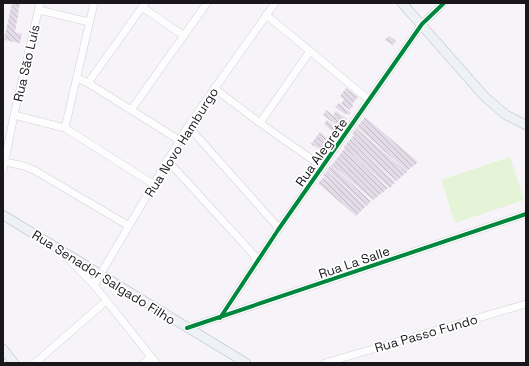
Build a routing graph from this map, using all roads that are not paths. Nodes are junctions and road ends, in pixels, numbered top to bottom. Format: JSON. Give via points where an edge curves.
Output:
{"nodes":[{"id":1,"x":94,"y":3,"type":"edge"},
{"id":2,"x":208,"y":3,"type":"edge"},
{"id":3,"x":275,"y":3,"type":"edge"},
{"id":4,"x":402,"y":3,"type":"edge"},
{"id":5,"x":444,"y":3,"type":"edge"},
{"id":6,"x":143,"y":5,"type":"edge"},
{"id":7,"x":40,"y":7,"type":"edge"},
{"id":8,"x":266,"y":16,"type":"junction"},
{"id":9,"x":89,"y":22,"type":"junction"},
{"id":10,"x":422,"y":24,"type":"junction"},
{"id":11,"x":184,"y":36,"type":"junction"},
{"id":12,"x":310,"y":51,"type":"junction"},
{"id":13,"x":77,"y":78,"type":"junction"},
{"id":14,"x":88,"y":83,"type":"junction"},
{"id":15,"x":214,"y":88,"type":"junction"},
{"id":16,"x":369,"y":100,"type":"junction"},
{"id":17,"x":131,"y":110,"type":"junction"},
{"id":18,"x":14,"y":115,"type":"junction"},
{"id":19,"x":260,"y":123,"type":"junction"},
{"id":20,"x":526,"y":125,"type":"edge"},
{"id":21,"x":188,"y":126,"type":"junction"},
{"id":22,"x":64,"y":128,"type":"junction"},
{"id":23,"x":180,"y":140,"type":"junction"},
{"id":24,"x":167,"y":160,"type":"junction"},
{"id":25,"x":5,"y":162,"type":"junction"},
{"id":26,"x":323,"y":167,"type":"junction"},
{"id":27,"x":3,"y":170,"type":"edge"},
{"id":28,"x":153,"y":184,"type":"junction"},
{"id":29,"x":526,"y":214,"type":"edge"},
{"id":30,"x":3,"y":215,"type":"edge"},
{"id":31,"x":129,"y":226,"type":"junction"},
{"id":32,"x":278,"y":230,"type":"junction"},
{"id":33,"x":60,"y":249,"type":"junction"},
{"id":34,"x":256,"y":263,"type":"junction"},
{"id":35,"x":100,"y":274,"type":"junction"},
{"id":36,"x":94,"y":285,"type":"junction"},
{"id":37,"x":106,"y":301,"type":"junction"},
{"id":38,"x":526,"y":304,"type":"edge"},
{"id":39,"x":220,"y":318,"type":"junction"},
{"id":40,"x":187,"y":328,"type":"junction"},
{"id":41,"x":3,"y":349,"type":"edge"},
{"id":42,"x":151,"y":357,"type":"junction"},
{"id":43,"x":14,"y":363,"type":"edge"},
{"id":44,"x":35,"y":363,"type":"edge"},
{"id":45,"x":144,"y":363,"type":"edge"},
{"id":46,"x":156,"y":363,"type":"edge"},
{"id":47,"x":246,"y":363,"type":"edge"},
{"id":48,"x":325,"y":363,"type":"edge"}],
"edges":[{"from":1,"to":9,"type":"street"},
{"from":2,"to":11,"type":"street"},
{"from":3,"to":8,"type":"street","name":"Rua Novo Hamburgo"},
{"from":4,"to":10,"type":"main road"},
{"from":5,"to":10,"type":"street","name":"Rua Alegrete"},
{"from":6,"to":11,"type":"street"},
{"from":6,"to":14,"type":"street"},
{"from":7,"to":9,"type":"street"},
{"from":7,"to":18,"type":"street","name":"Rua São Luís"},
{"from":8,"to":12,"type":"street"},
{"from":8,"to":15,"type":"street","name":"Rua Novo Hamburgo"},
{"from":9,"to":13,"type":"street"},
{"from":10,"to":16,"type":"street","name":"Rua Alegrete"},
{"from":10,"to":20,"type":"main road","via":[[485,97],[506,115]]},
{"from":11,"to":17,"type":"street"},
{"from":12,"to":16,"type":"street"},
{"from":12,"to":19,"type":"street"},
{"from":13,"to":14,"type":"street"},
{"from":13,"to":22,"type":"street"},
{"from":14,"to":17,"type":"street"},
{"from":15,"to":19,"type":"street"},
{"from":15,"to":21,"type":"street","name":"Rua Novo Hamburgo"},
{"from":16,"to":26,"type":"street","name":"Rua Alegrete"},
{"from":17,"to":23,"type":"street"},
{"from":18,"to":22,"type":"street"},
{"from":18,"to":25,"type":"street","name":"Rua São Luís"},
{"from":19,"to":26,"type":"street"},
{"from":21,"to":23,"type":"street","name":"Rua Novo Hamburgo"},
{"from":21,"to":32,"type":"street"},
{"from":22,"to":28,"type":"street"},
{"from":23,"to":24,"type":"street","name":"Rua Novo Hamburgo"},
{"from":24,"to":28,"type":"street","name":"Rua Novo Hamburgo"},
{"from":24,"to":34,"type":"street","via":[[254,255]]},
{"from":25,"to":27,"type":"street","name":"Rua São Luís"},
{"from":25,"to":31,"type":"street","via":[[34,170]]},
{"from":26,"to":32,"type":"street","name":"Rua Alegrete"},
{"from":28,"to":31,"type":"street","name":"Rua Novo Hamburgo"},
{"from":29,"to":39,"type":"street","name":"Rua La Salle"},
{"from":30,"to":33,"type":"main road","name":"Rua Senador Salgado Filho"},
{"from":31,"to":35,"type":"street","name":"Rua Novo Hamburgo"},
{"from":32,"to":34,"type":"street","name":"Rua Alegrete"},
{"from":33,"to":35,"type":"main road","name":"Rua Senador Salgado Filho"},
{"from":33,"to":36,"type":"street"},
{"from":34,"to":39,"type":"street","name":"Rua Alegrete"},
{"from":35,"to":36,"type":"street","name":"Rua Novo Hamburgo"},
{"from":35,"to":40,"type":"main road","name":"Rua Senador Salgado Filho"},
{"from":36,"to":37,"type":"street"},
{"from":37,"to":42,"type":"street"},
{"from":37,"to":44,"type":"street"},
{"from":38,"to":48,"type":"street","name":"Rua Passo Fundo"},
{"from":39,"to":40,"type":"street","name":"Rua La Salle"},
{"from":40,"to":47,"type":"main road","name":"Rua Senador Salgado Filho"},
{"from":41,"to":43,"type":"main road"},
{"from":42,"to":45,"type":"street"},
{"from":42,"to":46,"type":"street"}]}
